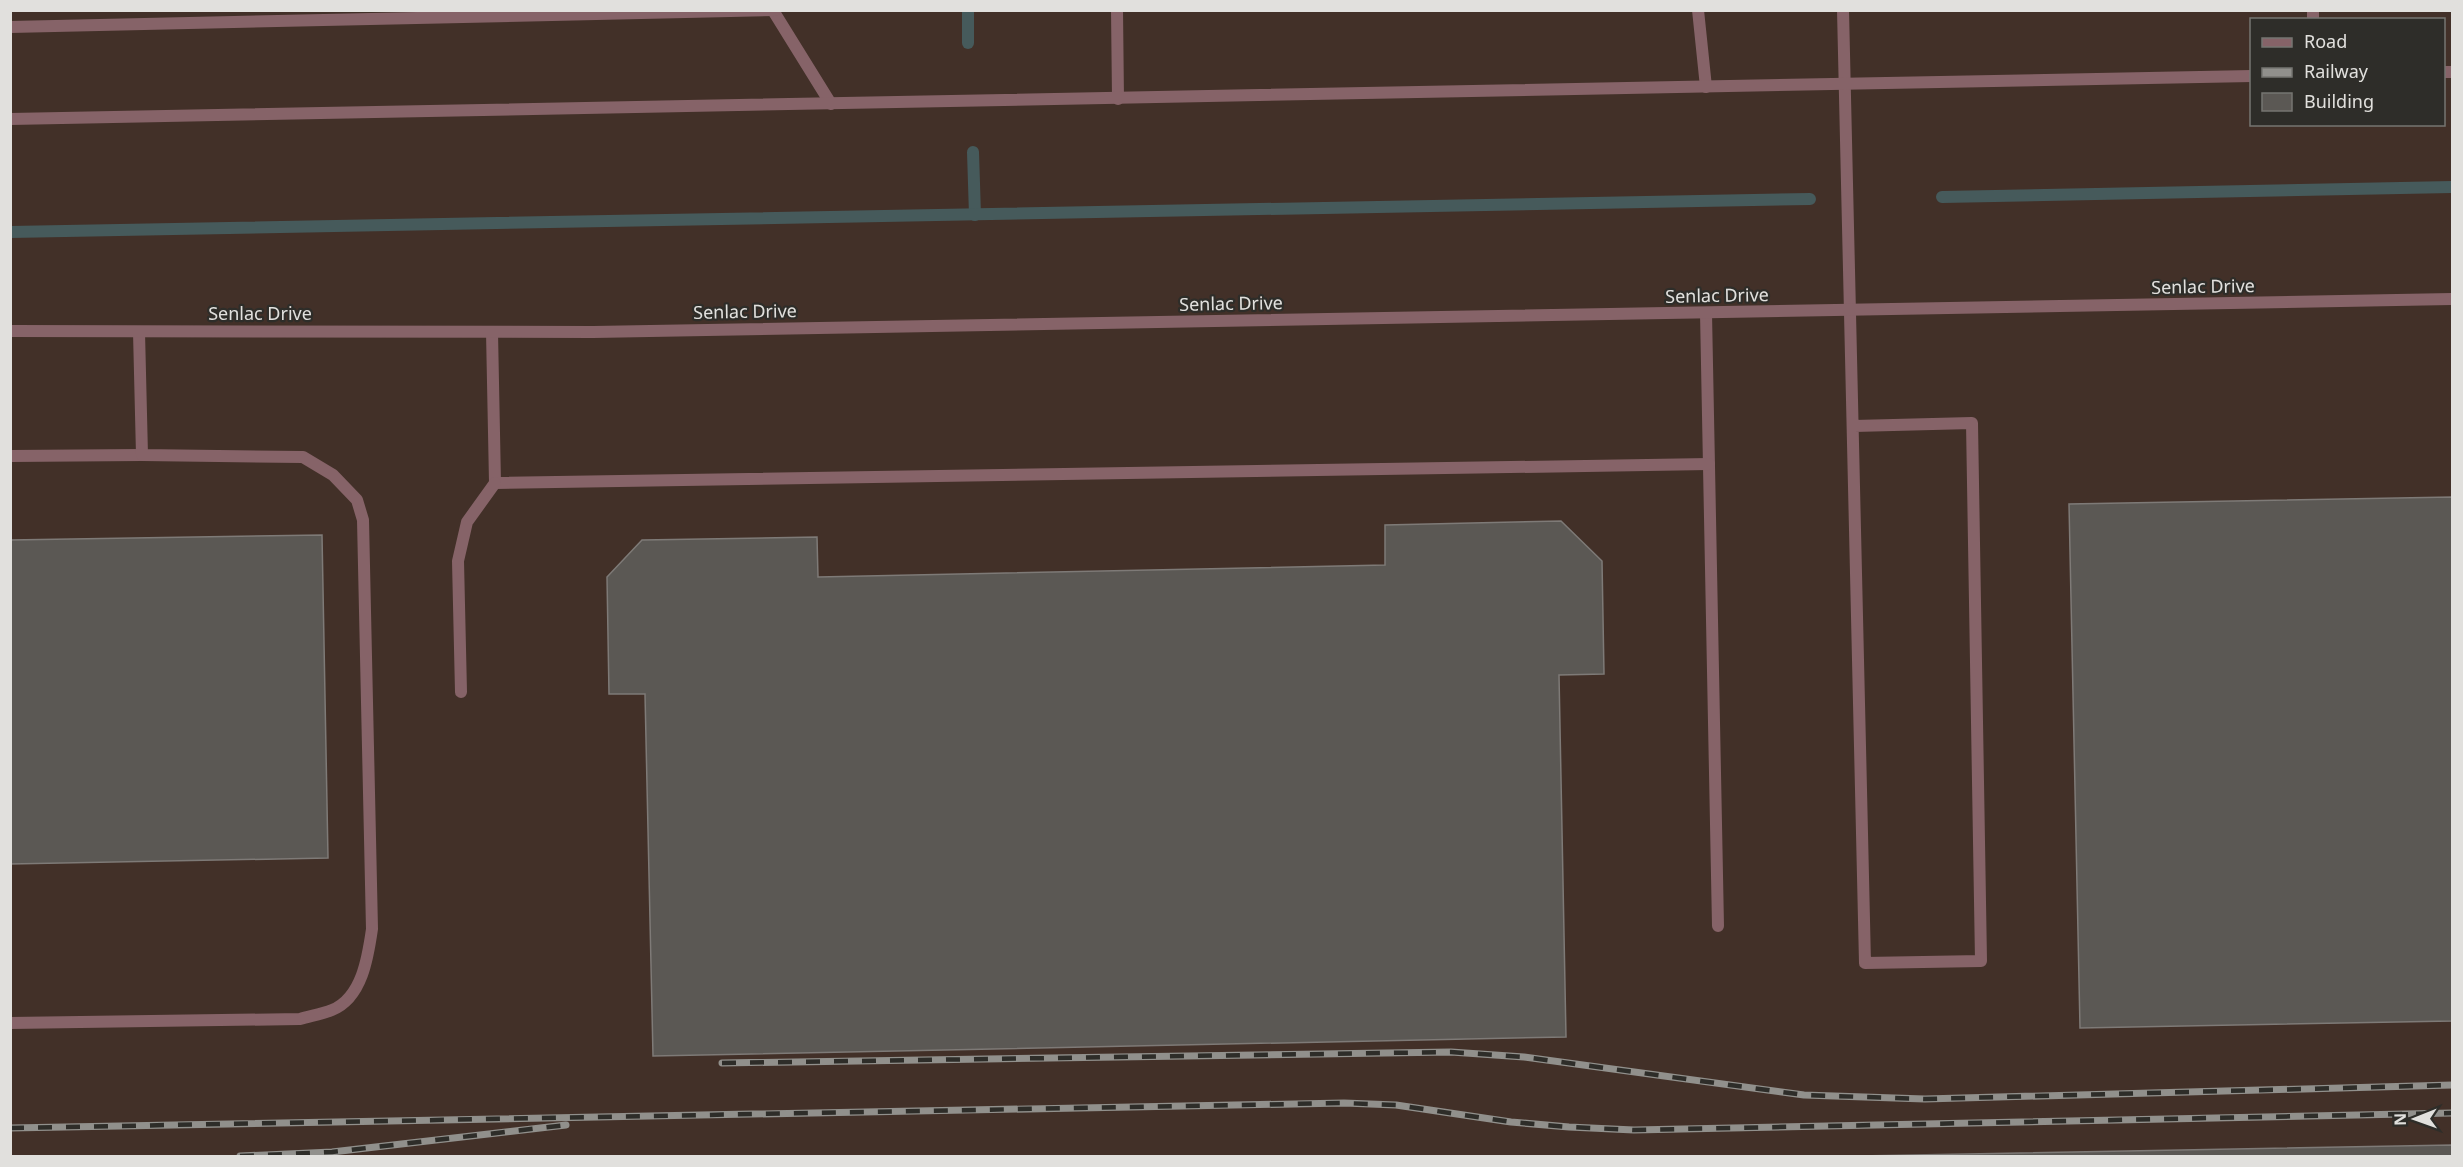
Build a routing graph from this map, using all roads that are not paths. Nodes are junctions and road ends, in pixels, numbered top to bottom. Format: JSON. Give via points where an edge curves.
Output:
{"nodes":[{"id":1,"x":1117,"y":10,"type":"edge"},
{"id":2,"x":1698,"y":10,"type":"edge"},
{"id":3,"x":1843,"y":10,"type":"edge"},
{"id":4,"x":775,"y":11,"type":"edge"},
{"id":5,"x":10,"y":27,"type":"edge"},
{"id":6,"x":2250,"y":76,"type":"edge"},
{"id":7,"x":1845,"y":85,"type":"junction"},
{"id":8,"x":1706,"y":87,"type":"junction"},
{"id":9,"x":1118,"y":99,"type":"junction"},
{"id":10,"x":831,"y":104,"type":"junction"},
{"id":11,"x":10,"y":119,"type":"edge"},
{"id":12,"x":2452,"y":299,"type":"edge"},
{"id":13,"x":1851,"y":310,"type":"junction"},
{"id":14,"x":1706,"y":313,"type":"junction"},
{"id":15,"x":10,"y":331,"type":"edge"},
{"id":16,"x":139,"y":332,"type":"junction"},
{"id":17,"x":492,"y":332,"type":"junction"},
{"id":18,"x":1854,"y":426,"type":"junction"},
{"id":19,"x":142,"y":455,"type":"junction"},
{"id":20,"x":10,"y":456,"type":"edge"},
{"id":21,"x":1709,"y":464,"type":"junction"},
{"id":22,"x":495,"y":483,"type":"junction"},
{"id":23,"x":461,"y":692,"type":"dead end"},
{"id":24,"x":1718,"y":926,"type":"dead end"},
{"id":25,"x":10,"y":1023,"type":"edge"}],
"edges":[{"from":1,"to":9,"type":"street"},
{"from":2,"to":8,"type":"street"},
{"from":3,"to":7,"type":"street"},
{"from":4,"to":5,"type":"street"},
{"from":4,"to":10,"type":"street"},
{"from":6,"to":7,"type":"street"},
{"from":7,"to":8,"type":"street"},
{"from":7,"to":13,"type":"street"},
{"from":8,"to":9,"type":"street"},
{"from":9,"to":10,"type":"street"},
{"from":10,"to":11,"type":"street"},
{"from":12,"to":13,"type":"street","name":"Senlac Drive"},
{"from":13,"to":14,"type":"street","name":"Senlac Drive"},
{"from":13,"to":18,"type":"street"},
{"from":14,"to":17,"type":"street","name":"Senlac Drive"},
{"from":14,"to":21,"type":"street"},
{"from":15,"to":16,"type":"street","name":"Senlac Drive"},
{"from":16,"to":17,"type":"street","name":"Senlac Drive"},
{"from":16,"to":19,"type":"street"},
{"from":17,"to":22,"type":"street"},
{"from":18,"to":18,"type":"street","via":[[1865,963],[1981,961],[1972,423]]},
{"from":19,"to":20,"type":"street"},
{"from":19,"to":25,"type":"street","via":[[303,458],[333,475],[357,500],[363,520],[372,929],[368,960],[353,995],[334,1010],[300,1018]]},
{"from":21,"to":22,"type":"street"},
{"from":21,"to":24,"type":"street"},
{"from":22,"to":23,"type":"street","via":[[467,522],[458,561]]}]}
